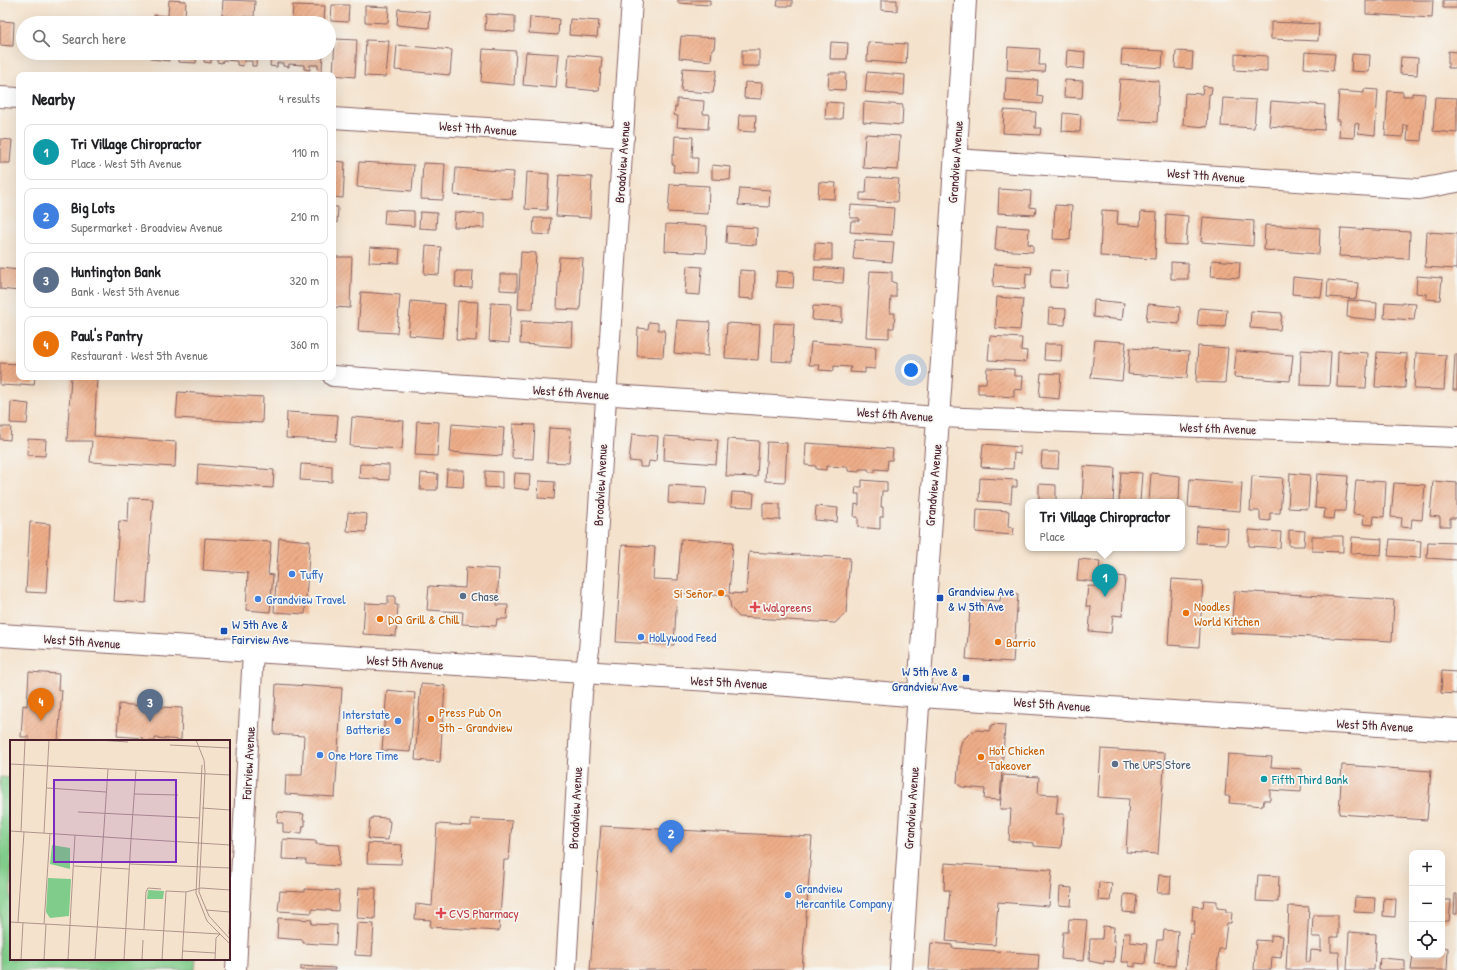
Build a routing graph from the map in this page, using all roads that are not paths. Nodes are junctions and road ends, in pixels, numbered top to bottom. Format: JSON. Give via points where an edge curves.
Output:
{"nodes":[{"id":1,"x":632,"y":0,"type":"edge"},
{"id":2,"x":965,"y":0,"type":"edge"},
{"id":3,"x":0,"y":97,"type":"edge"},
{"id":4,"x":16,"y":98,"type":"edge"},
{"id":5,"x":336,"y":118,"type":"edge"},
{"id":6,"x":624,"y":137,"type":"junction"},
{"id":7,"x":955,"y":159,"type":"junction"},
{"id":8,"x":1457,"y":182,"type":"edge"},
{"id":9,"x":336,"y":376,"type":"edge"},
{"id":10,"x":606,"y":394,"type":"junction"},
{"id":11,"x":939,"y":417,"type":"junction"},
{"id":12,"x":1457,"y":437,"type":"edge"},
{"id":13,"x":0,"y":635,"type":"edge"},
{"id":14,"x":253,"y":652,"type":"junction"},
{"id":15,"x":586,"y":673,"type":"junction"},
{"id":16,"x":920,"y":696,"type":"junction"},
{"id":17,"x":1457,"y":730,"type":"edge"},
{"id":18,"x":236,"y":970,"type":"edge"},
{"id":19,"x":566,"y":970,"type":"edge"},
{"id":20,"x":901,"y":970,"type":"edge"}],
"edges":[{"from":1,"to":6,"type":"street","name":"Broadview Avenue"},
{"from":2,"to":7,"type":"main road","name":"Grandview Avenue"},
{"from":3,"to":4,"type":"street"},
{"from":5,"to":6,"type":"street","name":"West 7th Avenue"},
{"from":6,"to":10,"type":"street","name":"Broadview Avenue"},
{"from":7,"to":8,"type":"street","name":"West 7th Avenue","via":[[1419,189]]},
{"from":7,"to":11,"type":"main road","name":"Grandview Avenue"},
{"from":9,"to":10,"type":"street","name":"West 6th Avenue"},
{"from":10,"to":11,"type":"street","name":"West 6th Avenue"},
{"from":10,"to":15,"type":"street","name":"Broadview Avenue"},
{"from":11,"to":12,"type":"street","name":"West 6th Avenue"},
{"from":11,"to":16,"type":"main road","name":"Grandview Avenue"},
{"from":13,"to":14,"type":"main road","name":"West 5th Avenue"},
{"from":14,"to":15,"type":"main road","name":"West 5th Avenue"},
{"from":14,"to":18,"type":"street","name":"Fairview Avenue"},
{"from":15,"to":16,"type":"main road","name":"West 5th Avenue"},
{"from":15,"to":19,"type":"street","name":"Broadview Avenue","via":[[582,693]]},
{"from":16,"to":17,"type":"main road","name":"West 5th Avenue"},
{"from":16,"to":20,"type":"main road","name":"Grandview Avenue"}]}
